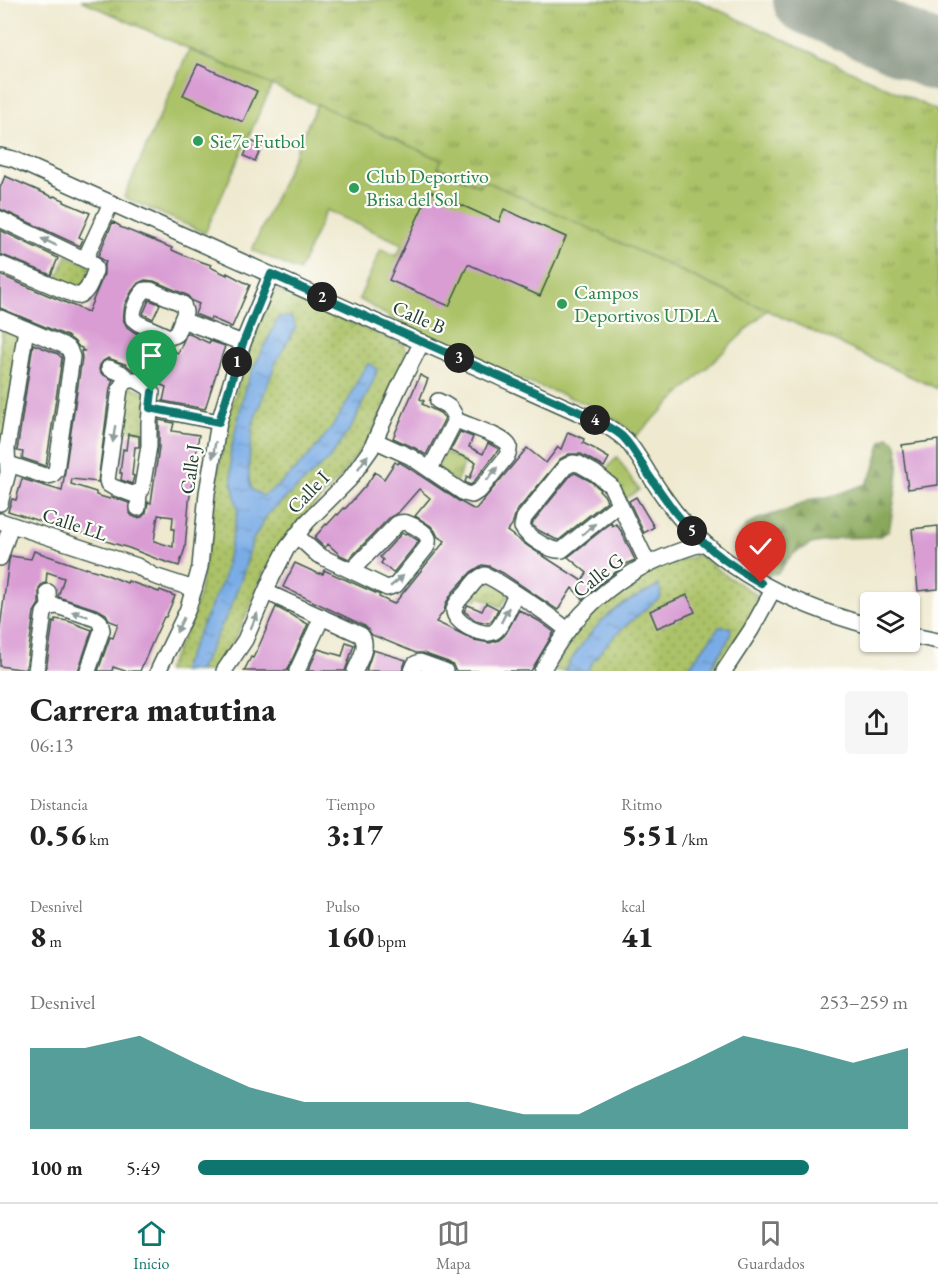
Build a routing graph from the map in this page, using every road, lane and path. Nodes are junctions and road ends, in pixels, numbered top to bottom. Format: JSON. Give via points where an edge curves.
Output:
{"nodes":[{"id":1,"x":0,"y":156,"type":"edge"},
{"id":2,"x":111,"y":203,"type":"junction"},
{"id":3,"x":0,"y":219,"type":"edge"},
{"id":4,"x":85,"y":259,"type":"junction"},
{"id":5,"x":0,"y":264,"type":"edge"},
{"id":6,"x":271,"y":274,"type":"junction"},
{"id":7,"x":0,"y":320,"type":"edge"},
{"id":8,"x":182,"y":320,"type":"dead end"},
{"id":9,"x":26,"y":329,"type":"junction"},
{"id":10,"x":422,"y":342,"type":"junction"},
{"id":11,"x":243,"y":343,"type":"junction"},
{"id":12,"x":109,"y":368,"type":"dead end"},
{"id":13,"x":129,"y":380,"type":"junction"},
{"id":14,"x":438,"y":401,"type":"dead end"},
{"id":15,"x":150,"y":408,"type":"junction"},
{"id":16,"x":456,"y":421,"type":"junction"},
{"id":17,"x":219,"y":422,"type":"junction"},
{"id":18,"x":376,"y":441,"type":"junction"},
{"id":19,"x":4,"y":444,"type":"edge"},
{"id":20,"x":9,"y":464,"type":"junction"},
{"id":21,"x":430,"y":469,"type":"junction"},
{"id":22,"x":139,"y":492,"type":"junction"},
{"id":23,"x":0,"y":503,"type":"edge"},
{"id":24,"x":619,"y":504,"type":"junction"},
{"id":25,"x":138,"y":508,"type":"dead end"},
{"id":26,"x":5,"y":523,"type":"edge"},
{"id":27,"x":296,"y":535,"type":"junction"},
{"id":28,"x":704,"y":543,"type":"junction"},
{"id":29,"x":0,"y":558,"type":"edge"},
{"id":30,"x":648,"y":564,"type":"junction"},
{"id":31,"x":351,"y":570,"type":"junction"},
{"id":32,"x":196,"y":584,"type":"junction"},
{"id":33,"x":774,"y":590,"type":"junction"},
{"id":34,"x":266,"y":592,"type":"junction"},
{"id":35,"x":516,"y":594,"type":"dead end"},
{"id":36,"x":322,"y":617,"type":"junction"},
{"id":37,"x":860,"y":623,"type":"edge"},
{"id":38,"x":567,"y":630,"type":"junction"},
{"id":39,"x":920,"y":638,"type":"edge"},
{"id":40,"x":938,"y":641,"type":"edge"},
{"id":41,"x":36,"y":671,"type":"edge"},
{"id":42,"x":88,"y":671,"type":"edge"},
{"id":43,"x":158,"y":671,"type":"edge"},
{"id":44,"x":224,"y":671,"type":"edge"},
{"id":45,"x":297,"y":671,"type":"edge"},
{"id":46,"x":355,"y":671,"type":"edge"},
{"id":47,"x":412,"y":671,"type":"edge"},
{"id":48,"x":445,"y":671,"type":"edge"},
{"id":49,"x":542,"y":671,"type":"edge"},
{"id":50,"x":724,"y":671,"type":"edge"}],
"edges":[{"from":1,"to":2,"type":"street","name":"Calle B"},
{"from":2,"to":4,"type":"street"},
{"from":2,"to":6,"type":"street","name":"Calle B"},
{"from":4,"to":3,"type":"street","one_way":true},
{"from":4,"to":5,"type":"street","via":[[94,265],[95,271],[87,291],[77,296]]},
{"from":6,"to":10,"type":"street","name":"Calle B"},
{"from":6,"to":11,"type":"street","name":"Calle J"},
{"from":7,"to":9,"type":"street"},
{"from":8,"to":11,"type":"street"},
{"from":9,"to":19,"type":"street"},
{"from":9,"to":20,"type":"street","via":[[66,347],[72,361],[56,471],[45,476]]},
{"from":10,"to":18,"type":"street","name":"Calle I"},
{"from":10,"to":28,"type":"street","name":"Calle B","via":[[586,415],[620,435],[675,512]]},
{"from":11,"to":17,"type":"street","name":"Calle J"},
{"from":12,"to":13,"type":"street"},
{"from":13,"to":15,"type":"street","via":[[150,389]]},
{"from":13,"to":22,"type":"street","one_way":true,"via":[[120,389],[107,480],[113,487],[132,494]]},
{"from":14,"to":16,"type":"street","via":[[451,408]]},
{"from":15,"to":17,"type":"street"},
{"from":15,"to":22,"type":"street","via":[[148,454]]},
{"from":16,"to":21,"type":"street"},
{"from":21,"to":16,"type":"street","one_way":true,"via":[[472,495],[508,453],[505,441]]},
{"from":17,"to":32,"type":"street","name":"Calle J","one_way":true},
{"from":18,"to":21,"type":"street"},
{"from":27,"to":18,"type":"street","name":"Calle I","one_way":true,"via":[[349,480]]},
{"from":19,"to":20,"type":"street"},
{"from":20,"to":23,"type":"street"},
{"from":22,"to":25,"type":"street"},
{"from":24,"to":24,"type":"street","one_way":true,"via":[[608,483],[573,463],[565,467],[524,518],[522,527],[558,551]]},
{"from":24,"to":30,"type":"street"},
{"from":26,"to":29,"type":"street"},
{"from":26,"to":32,"type":"street","name":"Calle LL","via":[[137,566],[156,567]]},
{"from":27,"to":31,"type":"street","via":[[318,555]]},
{"from":27,"to":34,"type":"street","name":"Calle I"},
{"from":28,"to":30,"type":"street","name":"Calle G"},
{"from":28,"to":33,"type":"street","name":"Calle B","via":[[736,569]]},
{"from":30,"to":38,"type":"street","name":"Calle G","via":[[611,588]]},
{"from":31,"to":31,"type":"street","one_way":true,"via":[[384,587],[393,586],[426,548],[428,538],[410,524],[397,524]]},
{"from":32,"to":43,"type":"street","name":"Calle J","one_way":true},
{"from":33,"to":37,"type":"street","name":"Calle B"},
{"from":33,"to":50,"type":"street"},
{"from":34,"to":36,"type":"street"},
{"from":44,"to":34,"type":"street","name":"Calle I","one_way":true,"via":[[245,640]]},
{"from":35,"to":38,"type":"street"},
{"from":36,"to":45,"type":"street"},
{"from":36,"to":46,"type":"street","via":[[363,637],[365,645]]},
{"from":38,"to":49,"type":"street","name":"Calle G"},
{"from":39,"to":40,"type":"street"},
{"from":42,"to":41,"type":"street","one_way":true,"via":[[102,630],[100,622],[57,606],[49,599]]},
{"from":47,"to":48,"type":"street","via":[[420,662]]}]}
